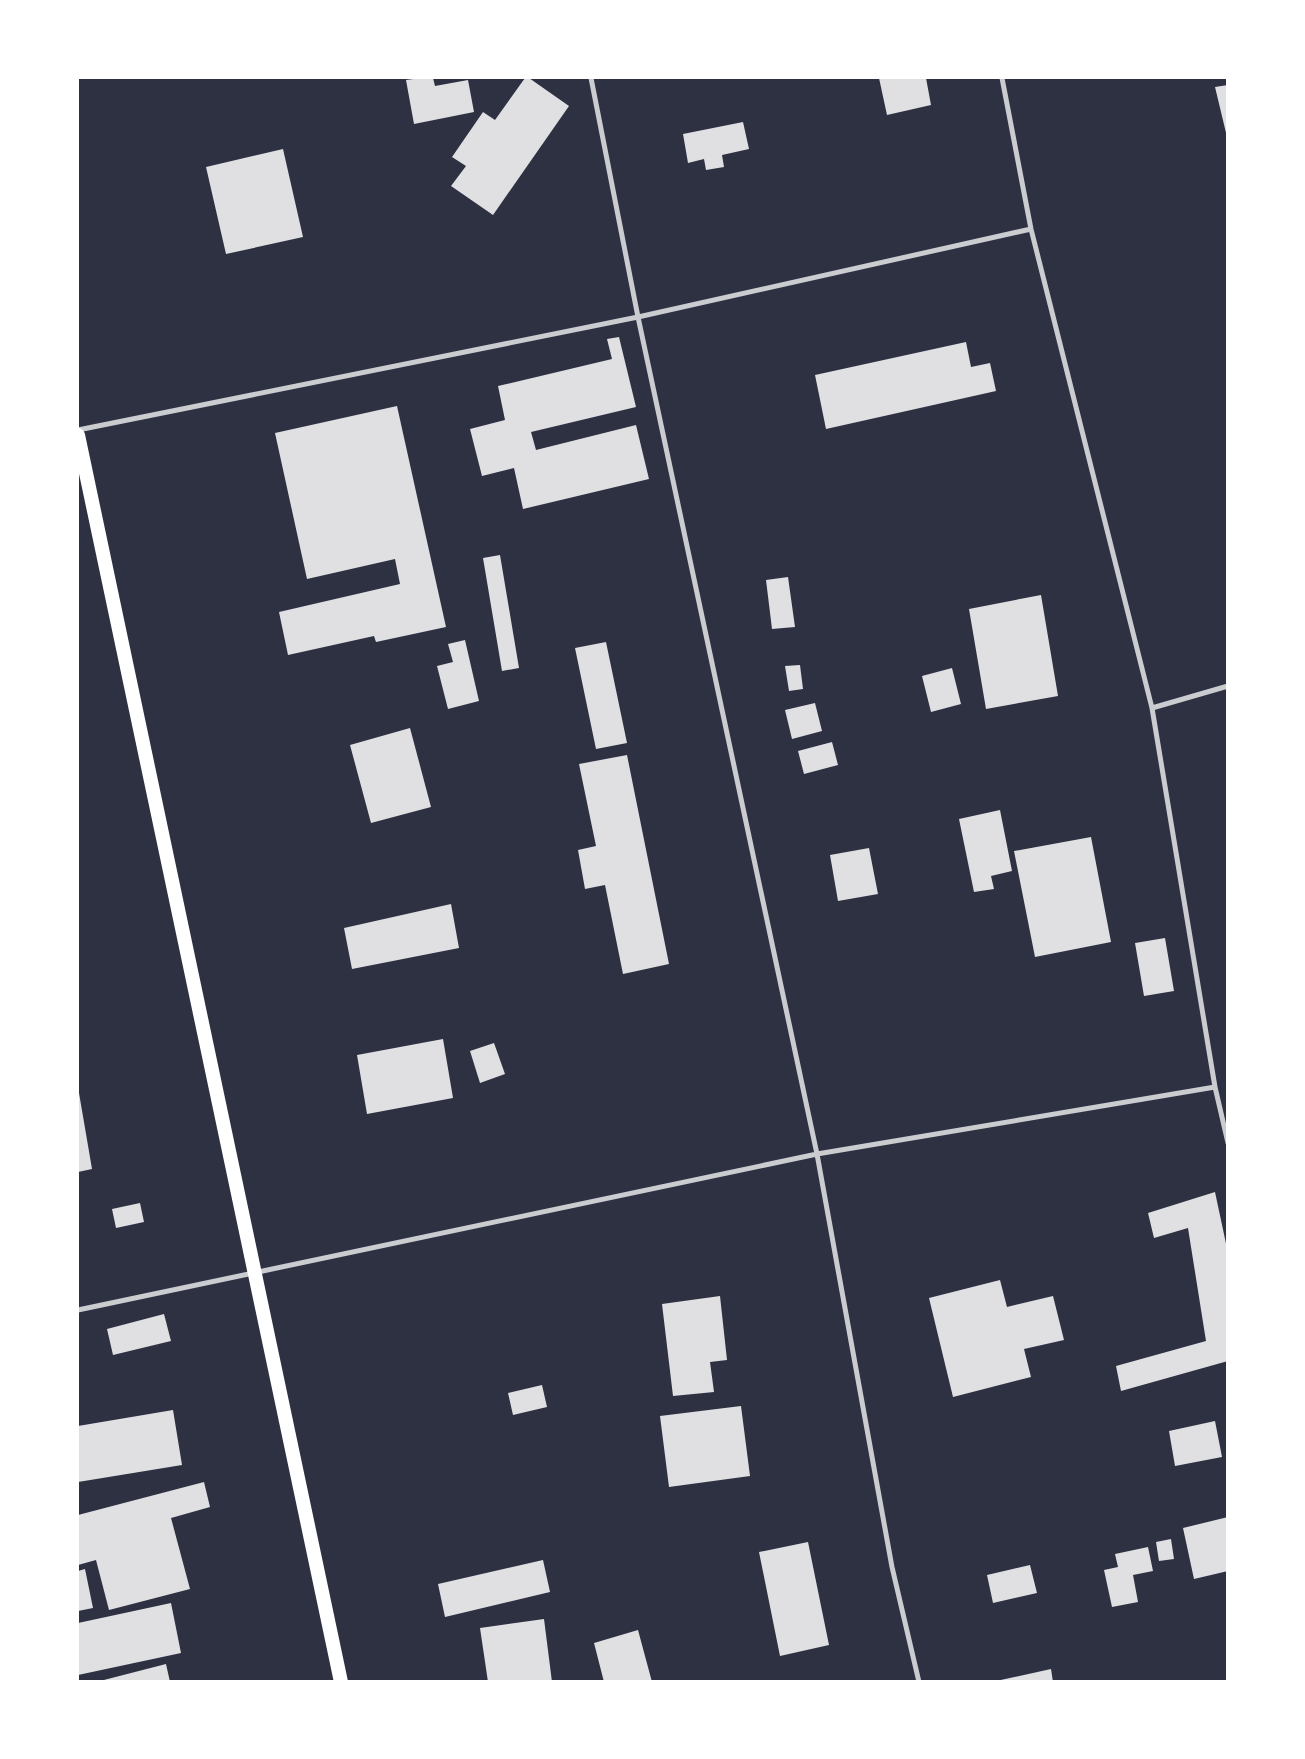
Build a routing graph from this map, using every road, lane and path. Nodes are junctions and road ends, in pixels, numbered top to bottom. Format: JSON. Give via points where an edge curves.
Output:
{"nodes":[{"id":1,"x":591,"y":78,"type":"edge"},
{"id":2,"x":1002,"y":78,"type":"edge"},
{"id":3,"x":1032,"y":229,"type":"junction"},
{"id":4,"x":638,"y":317,"type":"junction"},
{"id":5,"x":78,"y":430,"type":"edge"},
{"id":6,"x":78,"y":435,"type":"edge"},
{"id":7,"x":1228,"y":686,"type":"edge"},
{"id":8,"x":1152,"y":708,"type":"junction"},
{"id":9,"x":1215,"y":1087,"type":"junction"},
{"id":10,"x":1228,"y":1143,"type":"edge"},
{"id":11,"x":817,"y":1154,"type":"junction"},
{"id":12,"x":256,"y":1272,"type":"junction"},
{"id":13,"x":78,"y":1310,"type":"edge"},
{"id":14,"x":341,"y":1682,"type":"edge"},
{"id":15,"x":919,"y":1682,"type":"edge"}],
"edges":[{"from":1,"to":4,"type":"street"},
{"from":2,"to":3,"type":"street"},
{"from":3,"to":4,"type":"street"},
{"from":3,"to":8,"type":"street"},
{"from":4,"to":5,"type":"street"},
{"from":4,"to":11,"type":"street"},
{"from":6,"to":12,"type":"highway"},
{"from":7,"to":8,"type":"street"},
{"from":8,"to":9,"type":"street"},
{"from":9,"to":10,"type":"street"},
{"from":9,"to":11,"type":"street"},
{"from":11,"to":12,"type":"street"},
{"from":11,"to":15,"type":"street","via":[[892,1567]]},
{"from":12,"to":13,"type":"street"},
{"from":12,"to":14,"type":"highway"}]}
